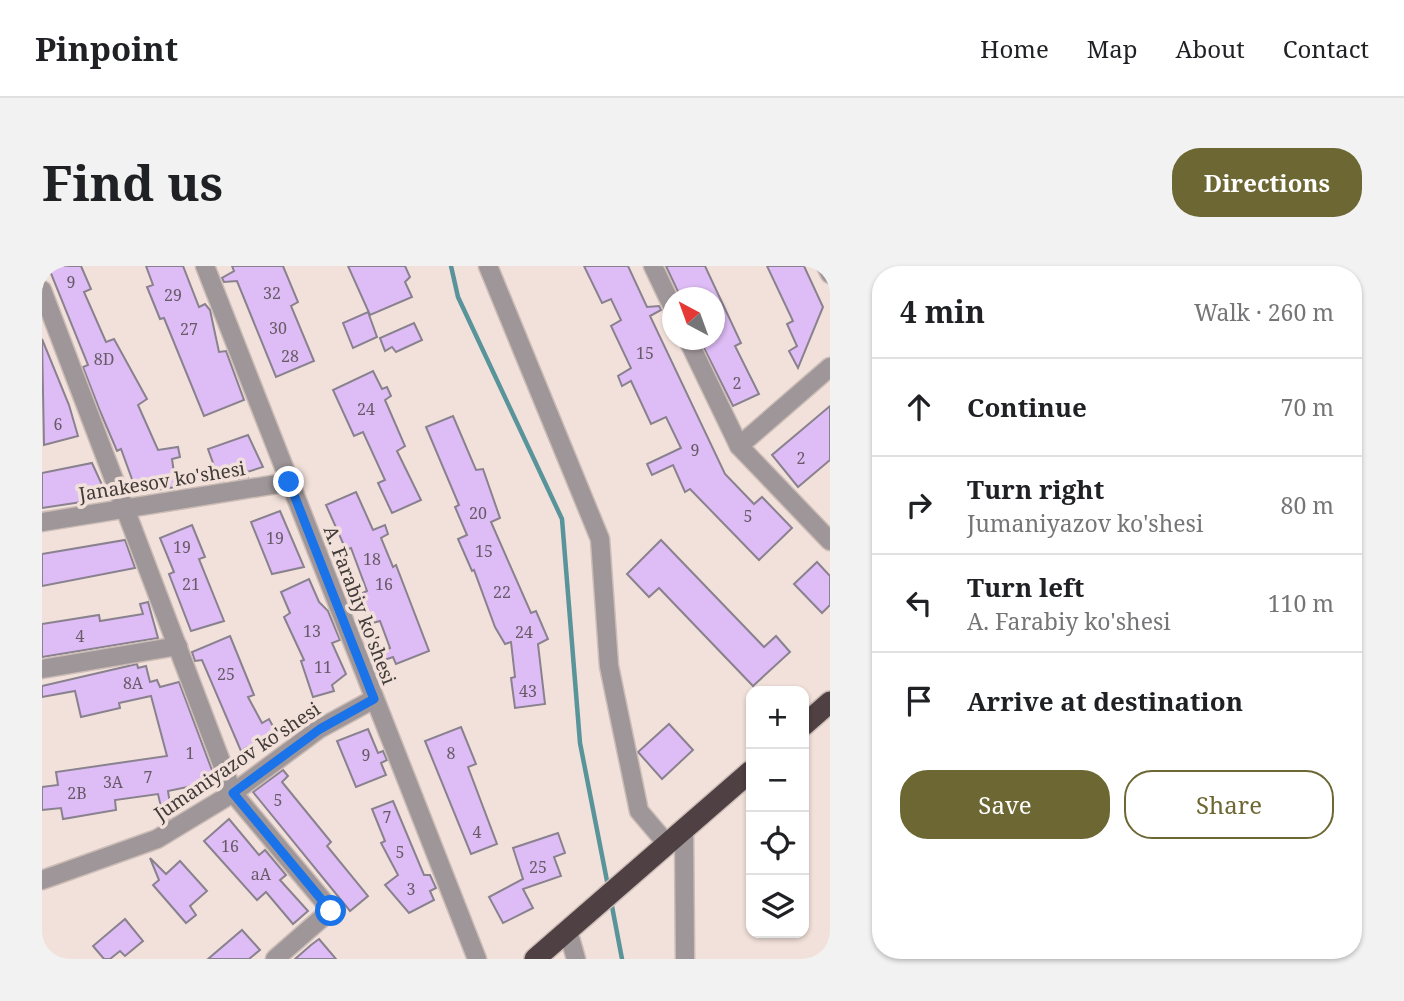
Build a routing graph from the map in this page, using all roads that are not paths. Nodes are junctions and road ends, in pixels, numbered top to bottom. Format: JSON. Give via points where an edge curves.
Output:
{"nodes":[{"id":1,"x":205,"y":266,"type":"edge"},
{"id":2,"x":488,"y":266,"type":"edge"},
{"id":3,"x":653,"y":266,"type":"edge"},
{"id":4,"x":826,"y":266,"type":"edge"},
{"id":5,"x":830,"y":274,"type":"edge"},
{"id":6,"x":663,"y":287,"type":"edge"},
{"id":7,"x":42,"y":290,"type":"edge"},
{"id":8,"x":693,"y":350,"type":"edge"},
{"id":9,"x":830,"y":367,"type":"edge"},
{"id":10,"x":739,"y":446,"type":"junction"},
{"id":11,"x":289,"y":482,"type":"junction"},
{"id":12,"x":126,"y":509,"type":"junction"},
{"id":13,"x":42,"y":522,"type":"edge"},
{"id":14,"x":830,"y":541,"type":"edge"},
{"id":15,"x":178,"y":646,"type":"junction"},
{"id":16,"x":42,"y":669,"type":"edge"},
{"id":17,"x":374,"y":699,"type":"junction"},
{"id":18,"x":830,"y":702,"type":"edge"},
{"id":19,"x":809,"y":721,"type":"edge"},
{"id":20,"x":746,"y":775,"type":"edge"},
{"id":21,"x":233,"y":793,"type":"junction"},
{"id":22,"x":684,"y":829,"type":"junction"},
{"id":23,"x":667,"y":844,"type":"junction"},
{"id":24,"x":42,"y":880,"type":"edge"},
{"id":25,"x":573,"y":926,"type":"junction"},
{"id":26,"x":275,"y":959,"type":"edge"},
{"id":27,"x":477,"y":959,"type":"edge"},
{"id":28,"x":535,"y":959,"type":"edge"},
{"id":29,"x":576,"y":959,"type":"edge"},
{"id":30,"x":685,"y":959,"type":"edge"}],
"edges":[{"from":1,"to":11,"type":"street","name":"A. Farabiy ko'shesi"},
{"from":2,"to":23,"type":"street","via":[[600,539],[609,666],[639,811]]},
{"from":3,"to":6,"type":"street"},
{"from":4,"to":5,"type":"street"},
{"from":7,"to":12,"type":"street"},
{"from":8,"to":10,"type":"street"},
{"from":9,"to":10,"type":"street"},
{"from":10,"to":14,"type":"street"},
{"from":11,"to":12,"type":"street","name":"Janakesov ko'shesi"},
{"from":11,"to":17,"type":"street","name":"A. Farabiy ko'shesi"},
{"from":12,"to":13,"type":"street","name":"Janakesov ko'shesi"},
{"from":12,"to":15,"type":"street"},
{"from":15,"to":16,"type":"street"},
{"from":15,"to":21,"type":"street"},
{"from":17,"to":21,"type":"street","name":"Jumaniyazov ko'shesi","via":[[320,729]]},
{"from":17,"to":27,"type":"street","name":"A. Farabiy ko'shesi"},
{"from":18,"to":19,"type":"highway"},
{"from":20,"to":22,"type":"highway"},
{"from":21,"to":24,"type":"street","name":"Jumaniyazov ko'shesi","via":[[157,839]]},
{"from":21,"to":26,"type":"street","via":[[331,911]]},
{"from":22,"to":23,"type":"highway"},
{"from":22,"to":30,"type":"street"},
{"from":23,"to":25,"type":"highway"},
{"from":25,"to":28,"type":"highway"},
{"from":25,"to":29,"type":"street"}]}
